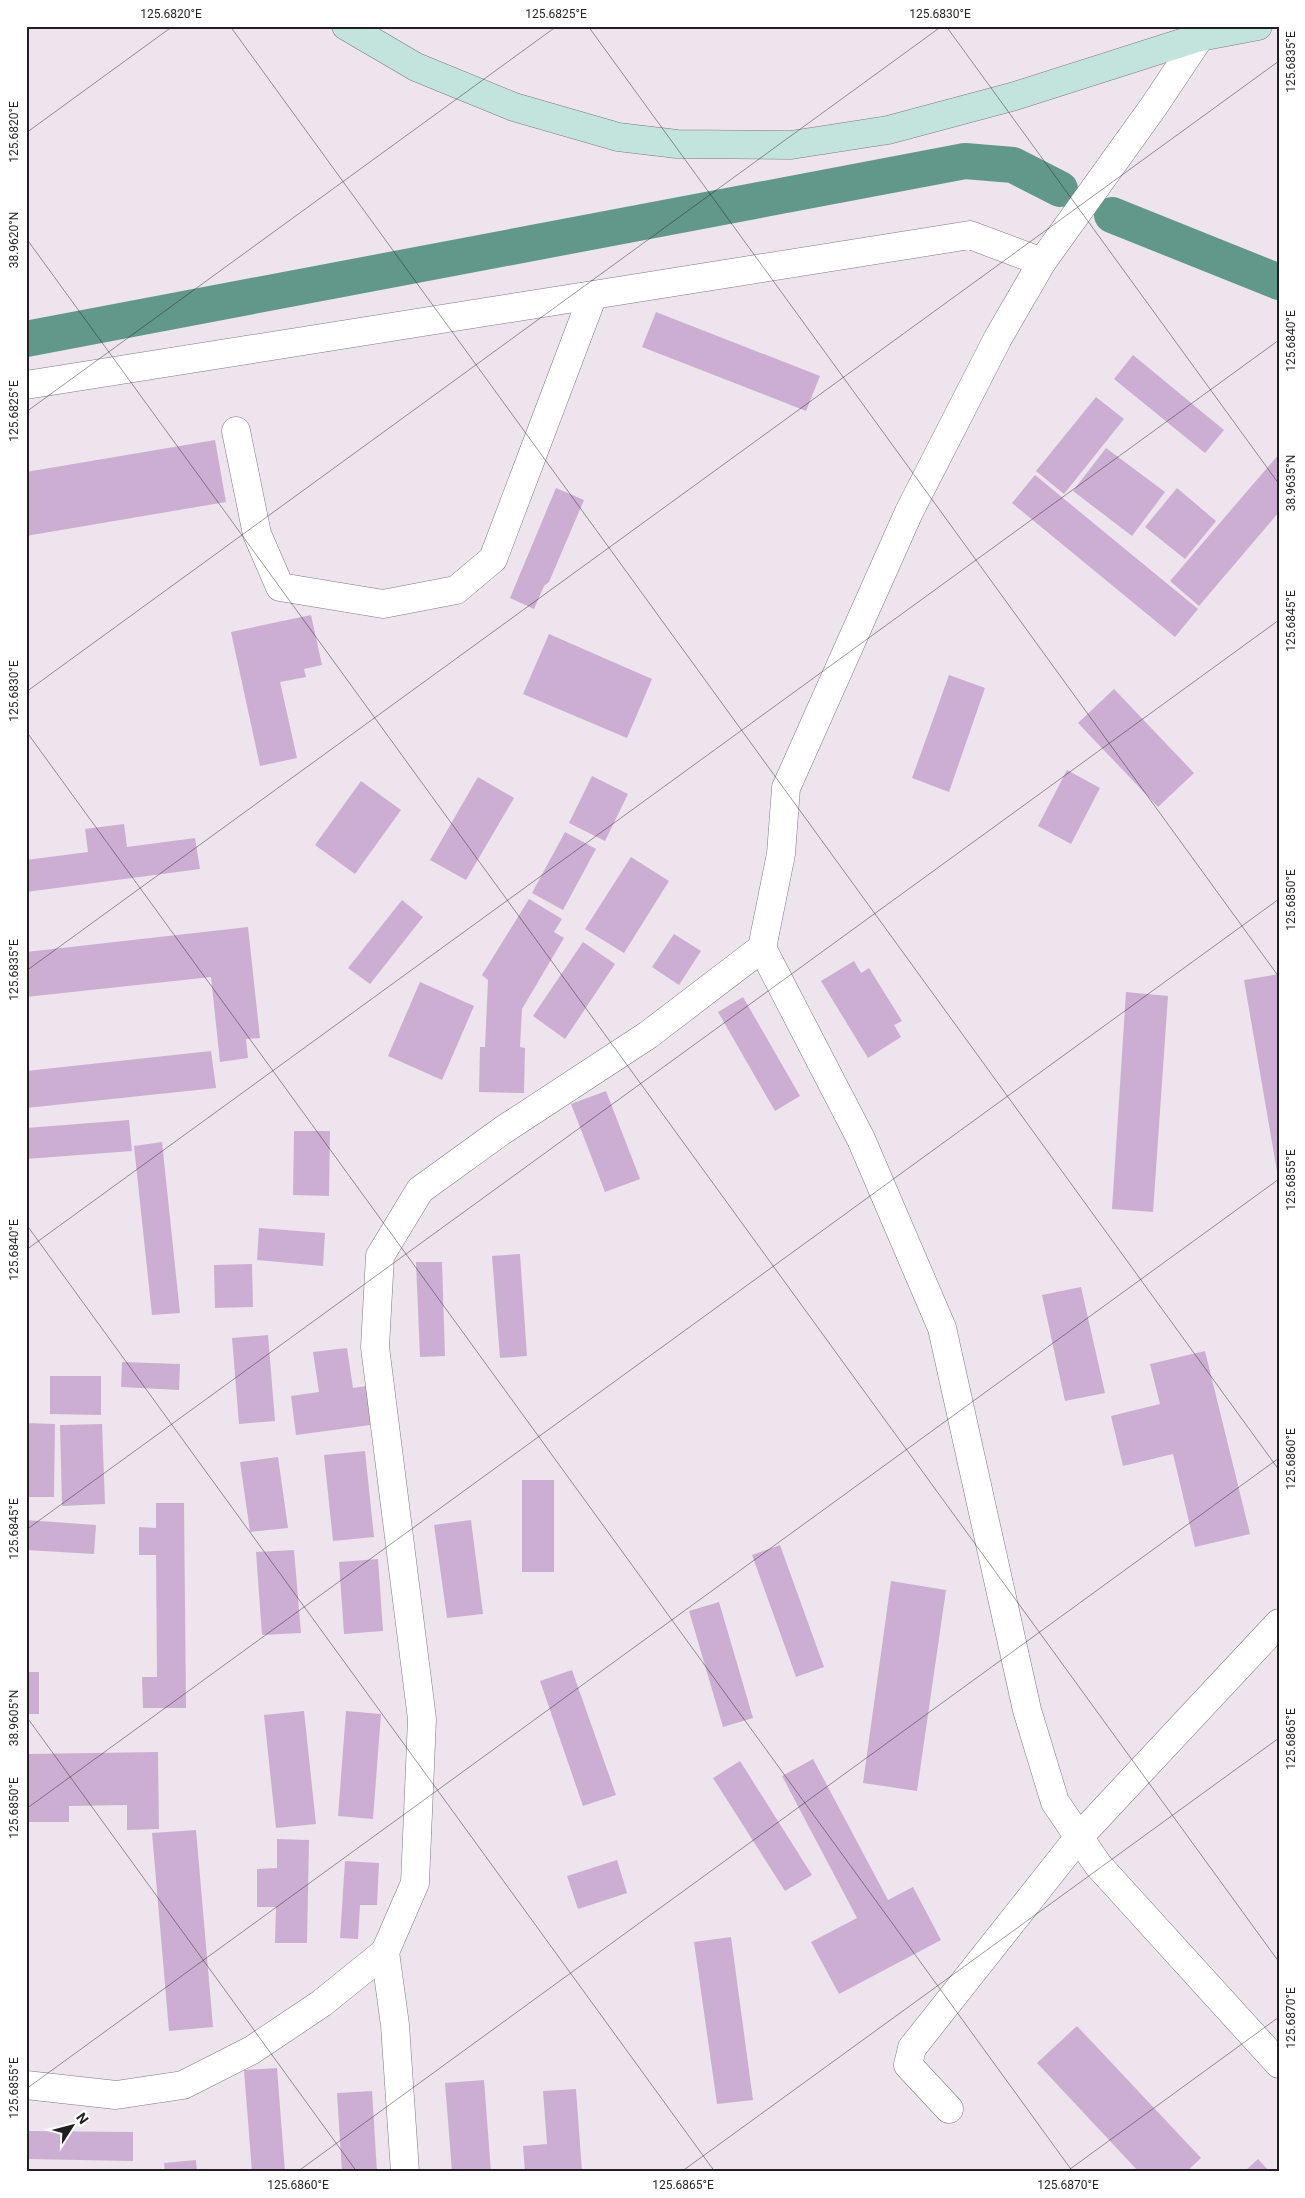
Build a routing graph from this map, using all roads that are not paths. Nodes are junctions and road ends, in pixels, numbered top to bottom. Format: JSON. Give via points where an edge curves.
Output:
{"nodes":[{"id":1,"x":346,"y":26,"type":"edge"},
{"id":2,"x":1258,"y":26,"type":"edge"},
{"id":3,"x":1200,"y":37,"type":"junction"},
{"id":4,"x":1042,"y":262,"type":"junction"},
{"id":5,"x":592,"y":295,"type":"junction"},
{"id":6,"x":26,"y":385,"type":"edge"},
{"id":7,"x":236,"y":431,"type":"dead end"},
{"id":8,"x":762,"y":948,"type":"junction"},
{"id":9,"x":1279,"y":1623,"type":"edge"},
{"id":10,"x":1079,"y":1837,"type":"junction"},
{"id":11,"x":385,"y":1952,"type":"junction"},
{"id":12,"x":1279,"y":2064,"type":"edge"},
{"id":13,"x":26,"y":2085,"type":"edge"},
{"id":14,"x":948,"y":2109,"type":"dead end"},
{"id":15,"x":405,"y":2172,"type":"edge"}],
"edges":[{"from":1,"to":3,"type":"main road","via":[[416,67],[514,107],[618,137],[677,144],[791,145],[888,130],[1015,96]]},
{"from":2,"to":3,"type":"main road"},
{"from":3,"to":4,"type":"street"},
{"from":4,"to":5,"type":"street","via":[[970,235]]},
{"from":4,"to":8,"type":"street","via":[[998,338],[909,512],[786,788],[781,854]]},
{"from":5,"to":6,"type":"street"},
{"from":5,"to":7,"type":"street","via":[[492,559],[456,590],[383,604],[280,587],[257,534]]},
{"from":8,"to":10,"type":"street","via":[[861,1139],[942,1328],[1028,1710],[1055,1802]]},
{"from":8,"to":11,"type":"street","via":[[648,1035],[503,1130],[420,1190],[380,1256],[375,1347],[422,1719],[415,1883]]},
{"from":9,"to":10,"type":"street"},
{"from":10,"to":12,"type":"street","via":[[1098,1865]]},
{"from":10,"to":14,"type":"street","via":[[912,2048],[908,2065]]},
{"from":11,"to":13,"type":"street","via":[[314,2008],[252,2050],[183,2085],[116,2095]]},
{"from":11,"to":15,"type":"street","via":[[395,2024]]}]}
